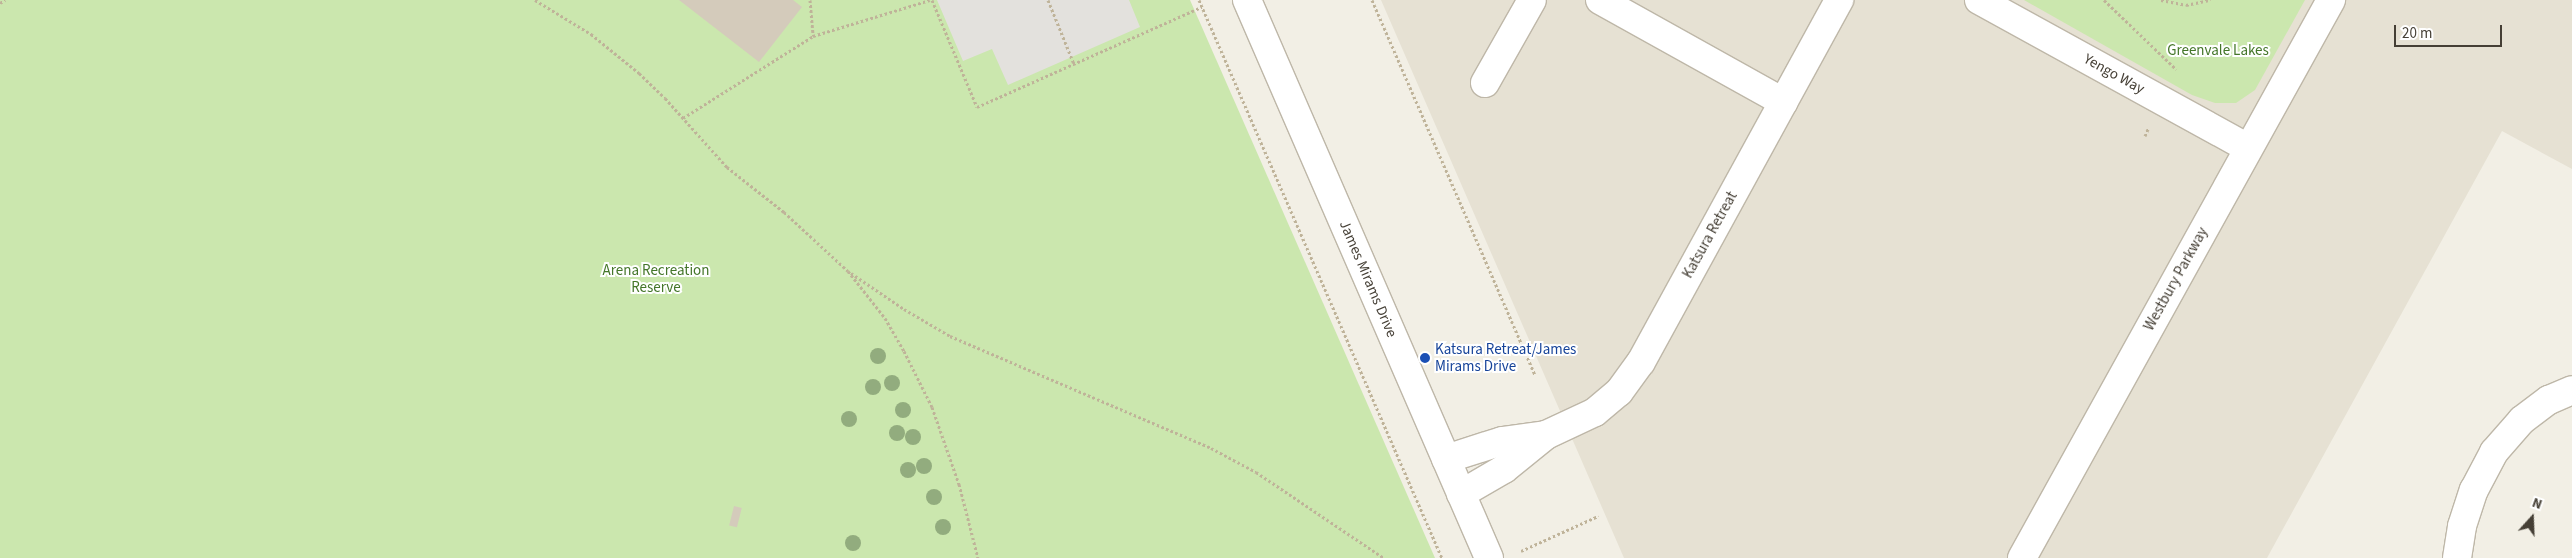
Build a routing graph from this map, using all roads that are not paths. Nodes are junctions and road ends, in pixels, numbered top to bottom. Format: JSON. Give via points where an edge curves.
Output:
{"nodes":[{"id":1,"x":1247,"y":0,"type":"edge"},
{"id":2,"x":1532,"y":0,"type":"edge"},
{"id":3,"x":1600,"y":0,"type":"edge"},
{"id":4,"x":1839,"y":0,"type":"edge"},
{"id":5,"x":1979,"y":0,"type":"edge"},
{"id":6,"x":2330,"y":0,"type":"edge"},
{"id":7,"x":1485,"y":83,"type":"dead end"},
{"id":8,"x":1783,"y":102,"type":"junction"},
{"id":9,"x":2248,"y":148,"type":"junction"},
{"id":10,"x":2572,"y":390,"type":"edge"},
{"id":11,"x":1546,"y":435,"type":"junction"},
{"id":12,"x":1446,"y":459,"type":"junction"},
{"id":13,"x":1461,"y":494,"type":"junction"},
{"id":14,"x":1489,"y":558,"type":"edge"},
{"id":15,"x":2022,"y":558,"type":"edge"},
{"id":16,"x":2457,"y":558,"type":"edge"}],
"edges":[{"from":1,"to":12,"type":"street","name":"James Mirams Drive"},
{"from":2,"to":7,"type":"street"},
{"from":3,"to":8,"type":"street"},
{"from":4,"to":8,"type":"street","name":"Katsura Retreat"},
{"from":5,"to":9,"type":"street","name":"Yengo Way"},
{"from":6,"to":9,"type":"street","name":"Westbury Parkway"},
{"from":8,"to":11,"type":"street","name":"Katsura Retreat","via":[[1641,362],[1619,392],[1595,412]]},
{"from":9,"to":15,"type":"street","name":"Westbury Parkway"},
{"from":10,"to":16,"type":"street","via":[[2549,400],[2522,420],[2494,452],[2474,490],[2462,526]]},
{"from":11,"to":12,"type":"street","name":"Katsura Retreat","via":[[1502,440]]},
{"from":11,"to":13,"type":"street","name":"Katsura Retreat","via":[[1504,468]]},
{"from":12,"to":13,"type":"street","name":"James Mirams Drive"},
{"from":13,"to":14,"type":"street","name":"James Mirams Drive"}]}
